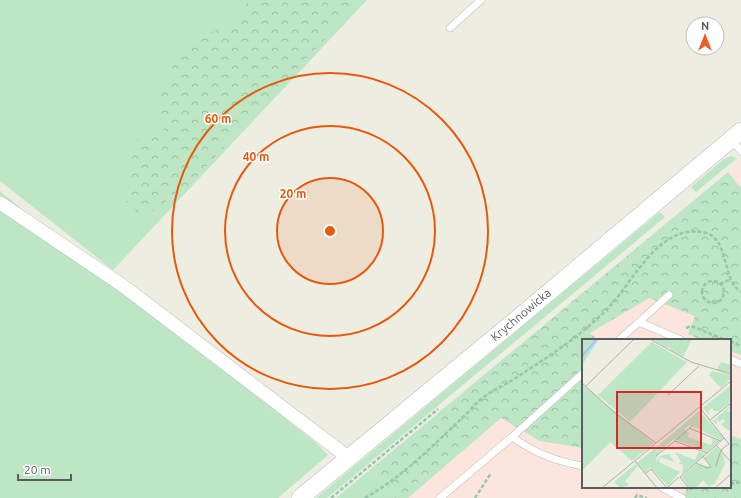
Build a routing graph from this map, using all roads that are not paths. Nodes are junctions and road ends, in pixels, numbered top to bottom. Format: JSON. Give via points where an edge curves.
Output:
{"nodes":[{"id":1,"x":481,"y":0,"type":"edge"},
{"id":2,"x":450,"y":28,"type":"dead end"},
{"id":3,"x":738,"y":140,"type":"edge"},
{"id":4,"x":0,"y":203,"type":"edge"},
{"id":5,"x":669,"y":295,"type":"dead end"},
{"id":6,"x":639,"y":322,"type":"junction"},
{"id":7,"x":620,"y":339,"type":"edge"},
{"id":8,"x":679,"y":339,"type":"edge"},
{"id":9,"x":731,"y":359,"type":"edge"},
{"id":10,"x":741,"y":364,"type":"edge"},
{"id":11,"x":582,"y":374,"type":"edge"},
{"id":12,"x":512,"y":437,"type":"junction"},
{"id":13,"x":349,"y":458,"type":"junction"},
{"id":14,"x":582,"y":466,"type":"edge"},
{"id":15,"x":663,"y":488,"type":"edge"},
{"id":16,"x":300,"y":498,"type":"edge"},
{"id":17,"x":440,"y":498,"type":"edge"},
{"id":18,"x":682,"y":498,"type":"edge"}],
"edges":[{"from":1,"to":2,"type":"lane"},
{"from":3,"to":13,"type":"street","name":"Krychnowicka"},
{"from":4,"to":13,"type":"street","via":[[122,285]]},
{"from":5,"to":6,"type":"lane"},
{"from":6,"to":7,"type":"lane"},
{"from":6,"to":8,"type":"lane"},
{"from":9,"to":10,"type":"lane"},
{"from":11,"to":12,"type":"lane"},
{"from":12,"to":14,"type":"lane","via":[[540,454]]},
{"from":12,"to":17,"type":"lane"},
{"from":13,"to":16,"type":"street","name":"Krychnowicka"},
{"from":15,"to":18,"type":"lane"}]}
